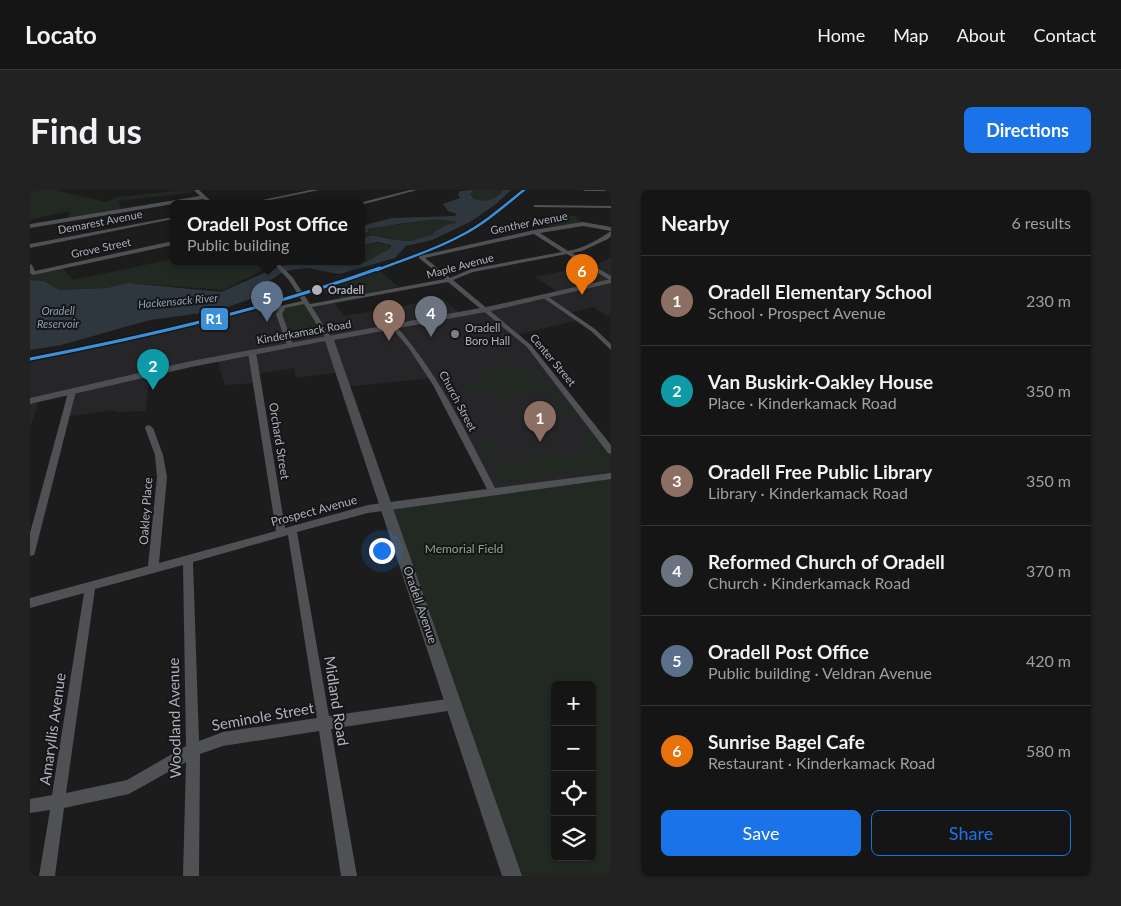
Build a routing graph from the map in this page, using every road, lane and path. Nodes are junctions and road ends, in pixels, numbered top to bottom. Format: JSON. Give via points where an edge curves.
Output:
{"nodes":[{"id":1,"x":196,"y":190,"type":"edge"},
{"id":2,"x":201,"y":190,"type":"edge"},
{"id":3,"x":317,"y":190,"type":"edge"},
{"id":4,"x":415,"y":190,"type":"edge"},
{"id":5,"x":585,"y":190,"type":"edge"},
{"id":6,"x":611,"y":190,"type":"edge"},
{"id":7,"x":204,"y":197,"type":"junction"},
{"id":8,"x":186,"y":200,"type":"edge"},
{"id":9,"x":208,"y":200,"type":"edge"},
{"id":10,"x":265,"y":200,"type":"edge"},
{"id":11,"x":170,"y":203,"type":"edge"},
{"id":12,"x":365,"y":203,"type":"edge"},
{"id":13,"x":535,"y":206,"type":"dead end"},
{"id":14,"x":611,"y":207,"type":"edge"},
{"id":15,"x":170,"y":219,"type":"edge"},
{"id":16,"x":30,"y":226,"type":"edge"},
{"id":17,"x":611,"y":229,"type":"edge"},
{"id":18,"x":534,"y":232,"type":"junction"},
{"id":19,"x":611,"y":233,"type":"edge"},
{"id":20,"x":170,"y":244,"type":"edge"},
{"id":21,"x":30,"y":246,"type":"edge"},
{"id":22,"x":568,"y":252,"type":"junction"},
{"id":23,"x":421,"y":257,"type":"joint"},
{"id":24,"x":278,"y":265,"type":"edge"},
{"id":25,"x":30,"y":266,"type":"edge"},
{"id":26,"x":449,"y":280,"type":"junction"},
{"id":27,"x":611,"y":280,"type":"edge"},
{"id":28,"x":544,"y":296,"type":"junction"},
{"id":29,"x":308,"y":304,"type":"junction"},
{"id":30,"x":484,"y":309,"type":"junction"},
{"id":31,"x":396,"y":328,"type":"junction"},
{"id":32,"x":329,"y":339,"type":"junction"},
{"id":33,"x":290,"y":345,"type":"junction"},
{"id":34,"x":611,"y":348,"type":"edge"},
{"id":35,"x":252,"y":352,"type":"junction"},
{"id":36,"x":72,"y":391,"type":"junction"},
{"id":37,"x":30,"y":402,"type":"edge"},
{"id":38,"x":149,"y":428,"type":"dead end"},
{"id":39,"x":611,"y":451,"type":"edge"},
{"id":40,"x":611,"y":476,"type":"edge"},
{"id":41,"x":492,"y":491,"type":"junction"},
{"id":42,"x":386,"y":507,"type":"junction"},
{"id":43,"x":286,"y":532,"type":"junction"},
{"id":44,"x":30,"y":552,"type":"edge"},
{"id":45,"x":188,"y":559,"type":"junction"},
{"id":46,"x":153,"y":569,"type":"junction"},
{"id":47,"x":90,"y":587,"type":"junction"},
{"id":48,"x":30,"y":603,"type":"edge"},
{"id":49,"x":454,"y":704,"type":"junction"},
{"id":50,"x":322,"y":723,"type":"junction"},
{"id":51,"x":193,"y":750,"type":"junction"},
{"id":52,"x":58,"y":802,"type":"junction"},
{"id":53,"x":30,"y":806,"type":"edge"},
{"id":54,"x":48,"y":876,"type":"edge"},
{"id":55,"x":191,"y":876,"type":"edge"},
{"id":56,"x":349,"y":876,"type":"edge"},
{"id":57,"x":512,"y":876,"type":"edge"}],
"edges":[{"from":1,"to":2,"type":"street"},
{"from":1,"to":7,"type":"street"},
{"from":3,"to":10,"type":"street"},
{"from":4,"to":12,"type":"street"},
{"from":5,"to":6,"type":"street"},
{"from":7,"to":8,"type":"street"},
{"from":7,"to":9,"type":"street"},
{"from":11,"to":16,"type":"street"},
{"from":13,"to":14,"type":"street"},
{"from":15,"to":21,"type":"street","name":"Demarest Avenue"},
{"from":17,"to":18,"type":"street","name":"Genther Avenue","via":[[583,224]]},
{"from":18,"to":22,"type":"street"},
{"from":18,"to":23,"type":"street","name":"Genther Avenue"},
{"from":19,"to":22,"type":"street","name":"Maple Avenue","via":[[584,249]]},
{"from":20,"to":25,"type":"street","name":"Grove Street","via":[[33,273]]},
{"from":22,"to":26,"type":"street","name":"Maple Avenue","via":[[471,272]]},
{"from":22,"to":27,"type":"street"},
{"from":23,"to":26,"type":"street","name":"Center Street"},
{"from":24,"to":29,"type":"street","name":"Oradell Avenue"},
{"from":26,"to":29,"type":"street","name":"Maple Avenue"},
{"from":26,"to":30,"type":"street","name":"Center Street"},
{"from":27,"to":28,"type":"main road","name":"Kinderkamack Road"},
{"from":28,"to":30,"type":"main road","name":"Kinderkamack Road"},
{"from":28,"to":34,"type":"street","via":[[593,330]]},
{"from":29,"to":32,"type":"street","name":"Oradell Avenue"},
{"from":29,"to":33,"type":"street","name":"Maple Avenue","via":[[282,307],[279,314]]},
{"from":30,"to":31,"type":"main road","name":"Kinderkamack Road"},
{"from":30,"to":39,"type":"street","name":"Center Street","via":[[529,346]]},
{"from":31,"to":32,"type":"main road","name":"Kinderkamack Road"},
{"from":31,"to":41,"type":"street","name":"Church Street","via":[[425,366]]},
{"from":32,"to":33,"type":"main road","name":"Kinderkamack Road"},
{"from":32,"to":42,"type":"main road","name":"Oradell Avenue"},
{"from":33,"to":35,"type":"main road","name":"Kinderkamack Road"},
{"from":35,"to":36,"type":"main road","name":"Kinderkamack Road"},
{"from":35,"to":43,"type":"street","name":"Orchard Street"},
{"from":36,"to":37,"type":"main road","name":"Kinderkamack Road"},
{"from":36,"to":44,"type":"street"},
{"from":38,"to":46,"type":"street","name":"Oakley Place","via":[[159,455],[162,477]]},
{"from":40,"to":41,"type":"street","name":"Prospect Avenue"},
{"from":41,"to":42,"type":"street","name":"Prospect Avenue"},
{"from":42,"to":43,"type":"street","name":"Prospect Avenue"},
{"from":42,"to":49,"type":"main road","name":"Oradell Avenue"},
{"from":43,"to":45,"type":"street","name":"Prospect Avenue"},
{"from":43,"to":50,"type":"street","name":"Midland Road"},
{"from":45,"to":46,"type":"street","name":"Prospect Avenue"},
{"from":45,"to":51,"type":"street","name":"Woodland Avenue"},
{"from":46,"to":47,"type":"street","name":"Prospect Avenue"},
{"from":47,"to":48,"type":"street","name":"Prospect Avenue"},
{"from":47,"to":52,"type":"street","name":"Amaryllis Avenue"},
{"from":49,"to":50,"type":"street","name":"Seminole Street"},
{"from":49,"to":57,"type":"main road","name":"Oradell Avenue"},
{"from":50,"to":51,"type":"street","name":"Seminole Street","via":[[223,739]]},
{"from":50,"to":56,"type":"street","name":"Midland Road"},
{"from":51,"to":52,"type":"street","name":"Seminole Street","via":[[129,787]]},
{"from":51,"to":55,"type":"street","name":"Woodland Avenue"},
{"from":52,"to":53,"type":"street","name":"Seminole Street"},
{"from":52,"to":54,"type":"street","name":"Amaryllis Avenue"}]}
